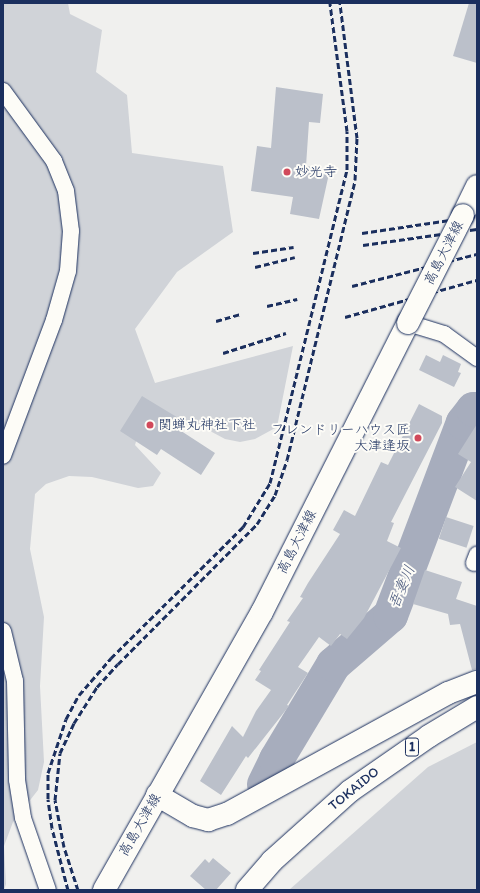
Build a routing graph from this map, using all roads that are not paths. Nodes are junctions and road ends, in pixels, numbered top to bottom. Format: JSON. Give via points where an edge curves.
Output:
{"nodes":[{"id":1,"x":3,"y":91,"type":"edge"},
{"id":2,"x":477,"y":186,"type":"edge"},
{"id":3,"x":408,"y":323,"type":"junction"},
{"id":4,"x":477,"y":358,"type":"edge"},
{"id":5,"x":3,"y":456,"type":"edge"},
{"id":6,"x":3,"y":631,"type":"edge"},
{"id":7,"x":477,"y":682,"type":"edge"},
{"id":8,"x":477,"y":707,"type":"edge"},
{"id":9,"x":157,"y":795,"type":"junction"},
{"id":10,"x":48,"y":890,"type":"edge"},
{"id":11,"x":104,"y":890,"type":"edge"},
{"id":12,"x":247,"y":890,"type":"edge"}],
"edges":[{"from":1,"to":5,"type":"street","via":[[54,161],[66,191],[71,230],[68,271],[54,320]]},
{"from":2,"to":3,"type":"main road","name":"高島大津線","bridge":true},
{"from":3,"to":4,"type":"street","via":[[444,334]]},
{"from":3,"to":9,"type":"main road","name":"高島大津線","via":[[262,612]]},
{"from":6,"to":10,"type":"street","via":[[15,681],[17,780],[23,818]]},
{"from":7,"to":9,"type":"main road","via":[[448,693],[227,814],[208,820],[193,816]]},
{"from":8,"to":12,"type":"main road","name":"TOKAIDO","number":"1","via":[[429,736],[350,791],[272,861]]},
{"from":9,"to":11,"type":"main road","name":"高島大津線"}]}
